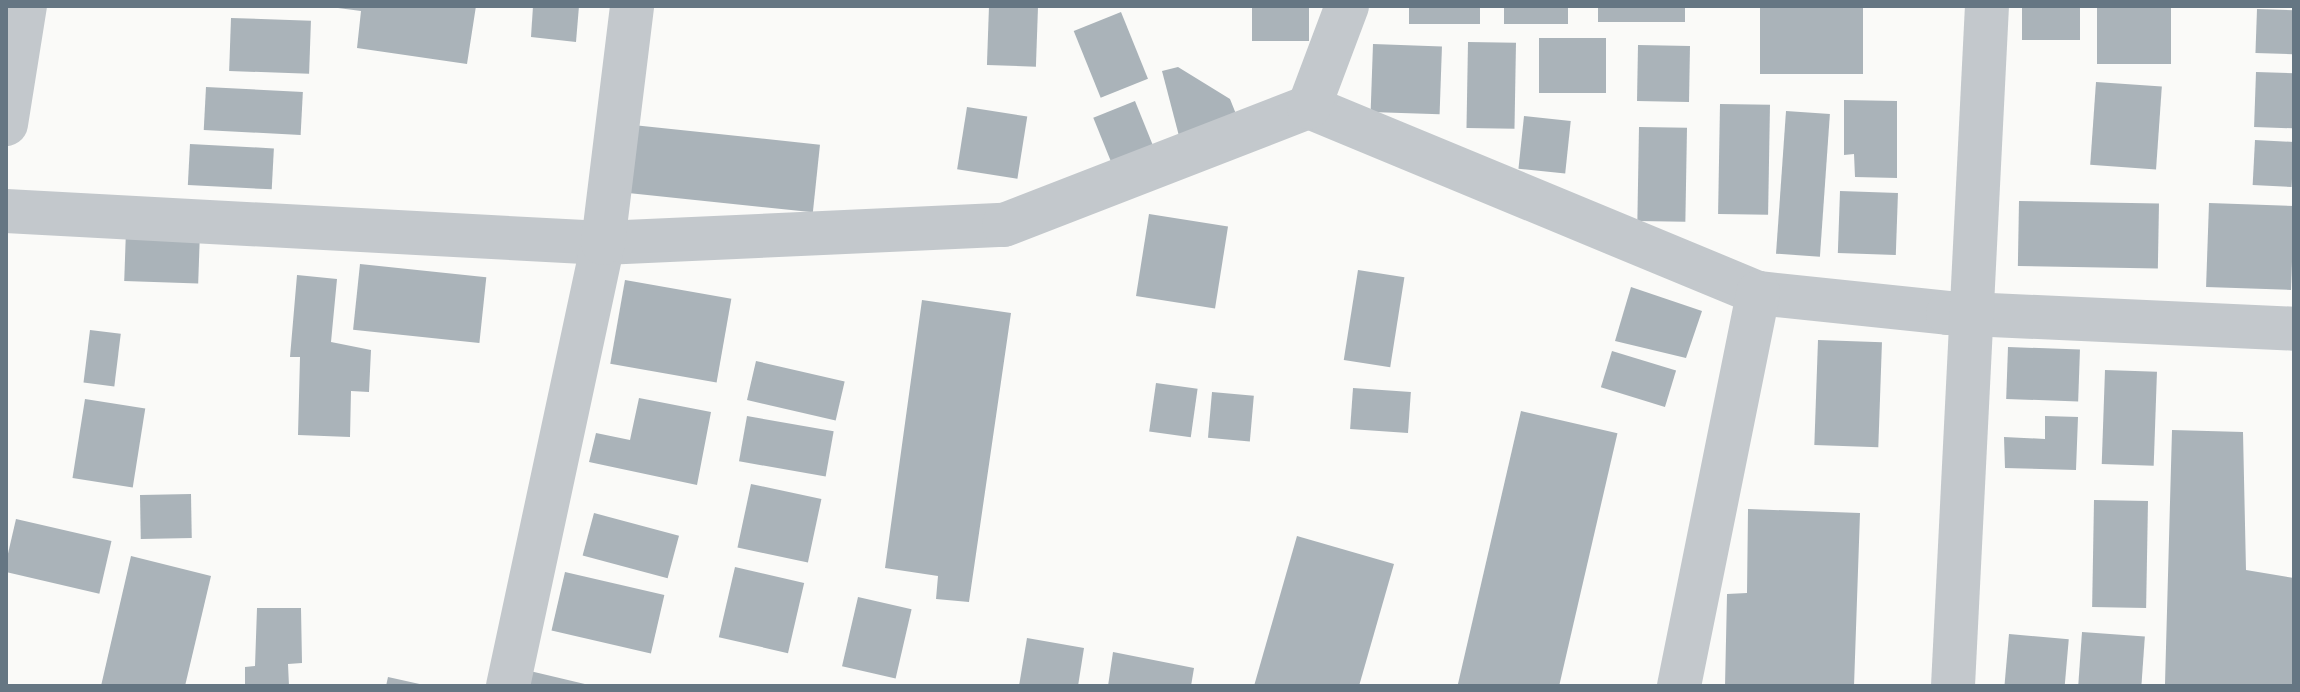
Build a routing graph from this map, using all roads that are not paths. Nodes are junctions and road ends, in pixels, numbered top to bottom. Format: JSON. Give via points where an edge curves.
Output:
{"nodes":[{"id":1,"x":25,"y":6,"type":"edge"},
{"id":2,"x":632,"y":6,"type":"edge"},
{"id":3,"x":1347,"y":6,"type":"edge"},
{"id":4,"x":1987,"y":6,"type":"edge"},
{"id":5,"x":1309,"y":107,"type":"junction"},
{"id":6,"x":6,"y":124,"type":"edge"},
{"id":7,"x":6,"y":211,"type":"edge"},
{"id":8,"x":603,"y":243,"type":"junction"},
{"id":9,"x":1758,"y":293,"type":"junction"},
{"id":10,"x":1970,"y":313,"type":"junction"},
{"id":11,"x":2294,"y":329,"type":"edge"},
{"id":12,"x":508,"y":686,"type":"edge"},
{"id":13,"x":1679,"y":686,"type":"edge"},
{"id":14,"x":1953,"y":686,"type":"edge"}],
"edges":[{"from":1,"to":6,"type":"street"},
{"from":2,"to":8,"type":"street"},
{"from":3,"to":5,"type":"street"},
{"from":4,"to":10,"type":"street"},
{"from":5,"to":8,"type":"street","via":[[1004,225]]},
{"from":5,"to":9,"type":"street"},
{"from":7,"to":8,"type":"street"},
{"from":8,"to":12,"type":"street"},
{"from":9,"to":10,"type":"street"},
{"from":9,"to":13,"type":"street"},
{"from":10,"to":11,"type":"street"},
{"from":10,"to":14,"type":"street"}]}
